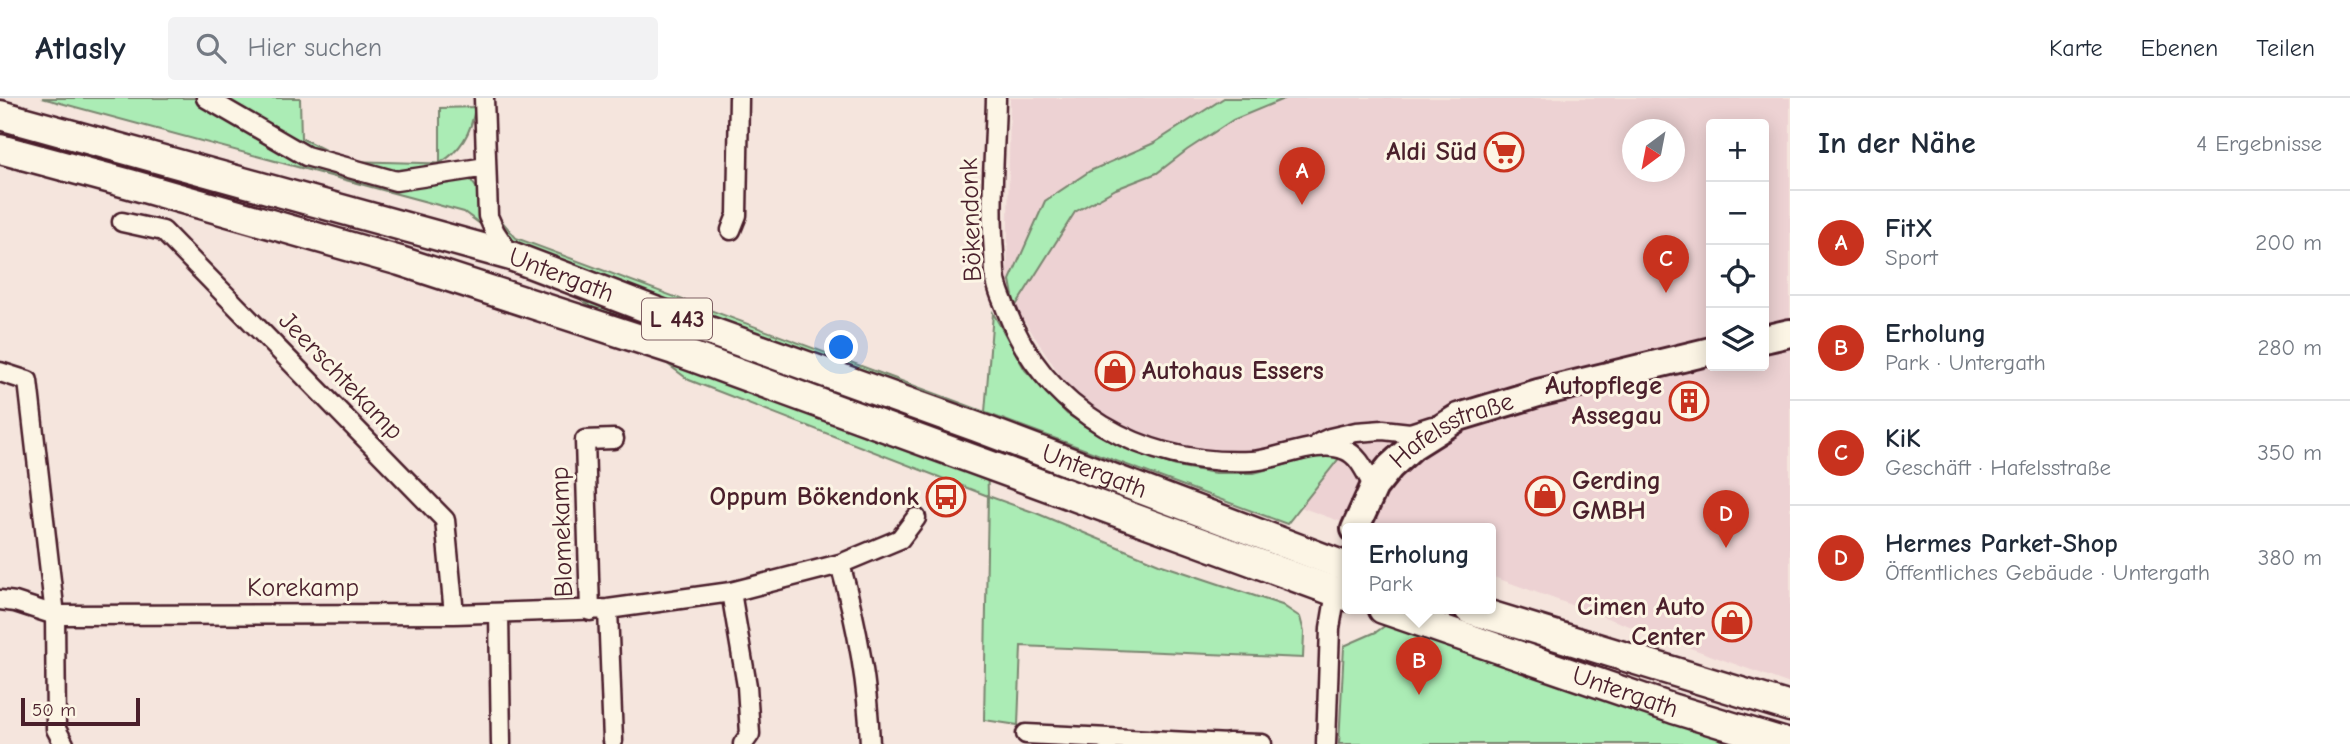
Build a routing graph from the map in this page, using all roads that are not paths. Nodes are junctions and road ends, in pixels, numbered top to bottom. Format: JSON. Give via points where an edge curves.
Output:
{"nodes":[{"id":1,"x":206,"y":98,"type":"edge"},
{"id":2,"x":484,"y":98,"type":"edge"},
{"id":3,"x":739,"y":98,"type":"edge"},
{"id":4,"x":996,"y":98,"type":"edge"},
{"id":5,"x":0,"y":114,"type":"edge"},
{"id":6,"x":0,"y":149,"type":"edge"},
{"id":7,"x":486,"y":167,"type":"junction"},
{"id":8,"x":122,"y":222,"type":"dead end"},
{"id":9,"x":731,"y":230,"type":"dead end"},
{"id":10,"x":511,"y":256,"type":"junction"},
{"id":11,"x":1790,"y":333,"type":"edge"},
{"id":12,"x":1769,"y":338,"type":"edge"},
{"id":13,"x":1706,"y":352,"type":"edge"},
{"id":14,"x":0,"y":372,"type":"edge"},
{"id":15,"x":1459,"y":417,"type":"junction"},
{"id":16,"x":614,"y":439,"type":"dead end"},
{"id":17,"x":1307,"y":449,"type":"junction"},
{"id":18,"x":1374,"y":487,"type":"junction"},
{"id":19,"x":916,"y":518,"type":"dead end"},
{"id":20,"x":1358,"y":523,"type":"edge"},
{"id":21,"x":841,"y":564,"type":"junction"},
{"id":22,"x":1342,"y":573,"type":"edge"},
{"id":23,"x":1342,"y":573,"type":"edge"},
{"id":24,"x":1342,"y":582,"type":"edge"},
{"id":25,"x":731,"y":592,"type":"junction"},
{"id":26,"x":0,"y":600,"type":"edge"},
{"id":27,"x":599,"y":610,"type":"junction"},
{"id":28,"x":499,"y":613,"type":"junction"},
{"id":29,"x":454,"y":614,"type":"junction"},
{"id":30,"x":1398,"y":614,"type":"edge"},
{"id":31,"x":1485,"y":614,"type":"edge"},
{"id":32,"x":55,"y":615,"type":"junction"},
{"id":33,"x":1790,"y":707,"type":"edge"},
{"id":34,"x":1026,"y":734,"type":"dead end"},
{"id":35,"x":613,"y":741,"type":"dead end"},
{"id":36,"x":1108,"y":741,"type":"edge"},
{"id":37,"x":1229,"y":743,"type":"edge"},
{"id":38,"x":64,"y":744,"type":"edge"},
{"id":39,"x":501,"y":744,"type":"edge"},
{"id":40,"x":743,"y":744,"type":"edge"},
{"id":41,"x":870,"y":744,"type":"edge"},
{"id":42,"x":1262,"y":744,"type":"edge"},
{"id":43,"x":1326,"y":744,"type":"edge"},
{"id":44,"x":1789,"y":744,"type":"edge"}],
"edges":[{"from":1,"to":7,"type":"street","via":[[306,156],[396,181]]},
{"from":2,"to":7,"type":"street"},
{"from":3,"to":9,"type":"street","via":[[737,215]]},
{"from":4,"to":17,"type":"street","name":"Bökendonk","via":[[992,232],[996,284],[1017,337],[1043,374],[1095,421],[1125,439],[1161,452],[1204,461],[1254,461]]},
{"from":5,"to":10,"type":"main road","name":"Untergath","number":"L 443"},
{"from":6,"to":23,"type":"main road","name":"Untergath","number":"L 443","via":[[400,261]]},
{"from":7,"to":10,"type":"street","via":[[488,216]]},
{"from":8,"to":29,"type":"street","name":"Jeerschtekamp","via":[[163,231],[445,520]]},
{"from":10,"to":22,"type":"main road","name":"Untergath","number":"L 443","via":[[977,427]]},
{"from":11,"to":12,"type":"main road"},
{"from":13,"to":15,"type":"main road","name":"Hafelsstraße"},
{"from":14,"to":32,"type":"street","via":[[28,381]]},
{"from":15,"to":17,"type":"street","name":"Bökendonk","via":[[1410,433],[1356,432]]},
{"from":15,"to":18,"type":"main road","name":"Hafelsstraße","via":[[1413,446]]},
{"from":16,"to":27,"type":"street","name":"Blomekamp","via":[[585,440]]},
{"from":17,"to":18,"type":"street","name":"Bökendonk","via":[[1345,449],[1355,456]]},
{"from":18,"to":20,"type":"main road","name":"Hafelsstraße"},
{"from":19,"to":21,"type":"street","name":"Korekamp","via":[[900,539]]},
{"from":21,"to":25,"type":"street","name":"Korekamp"},
{"from":21,"to":41,"type":"street","via":[[865,674]]},
{"from":24,"to":43,"type":"street","via":[[1330,628]]},
{"from":25,"to":27,"type":"street","name":"Korekamp"},
{"from":25,"to":40,"type":"street","via":[[747,686],[750,734]]},
{"from":26,"to":32,"type":"street","name":"Korekamp"},
{"from":27,"to":28,"type":"street","name":"Korekamp"},
{"from":27,"to":35,"type":"street"},
{"from":28,"to":29,"type":"street","name":"Korekamp"},
{"from":28,"to":39,"type":"street"},
{"from":29,"to":32,"type":"street","name":"Korekamp"},
{"from":30,"to":44,"type":"main road","name":"Untergath"},
{"from":31,"to":33,"type":"main road","name":"Untergath"},
{"from":32,"to":38,"type":"street","via":[[56,729]]},
{"from":34,"to":36,"type":"street"},
{"from":36,"to":37,"type":"street"},
{"from":37,"to":42,"type":"street"}]}
